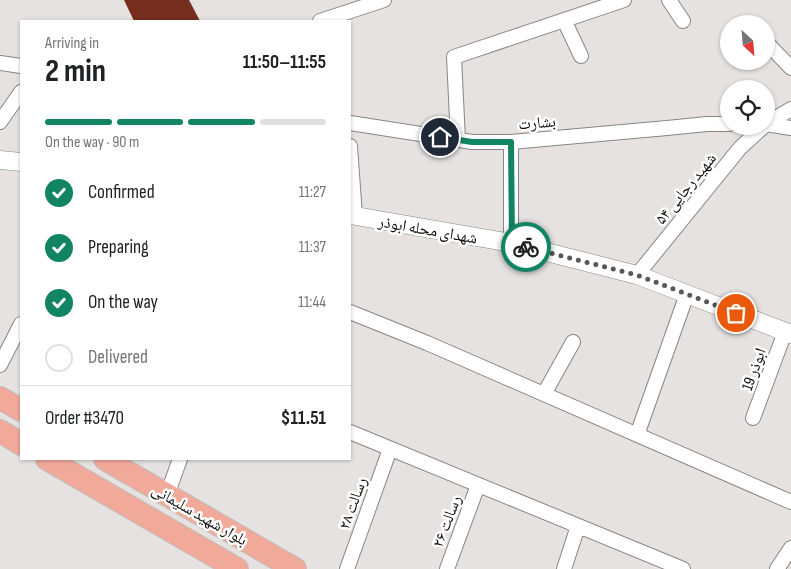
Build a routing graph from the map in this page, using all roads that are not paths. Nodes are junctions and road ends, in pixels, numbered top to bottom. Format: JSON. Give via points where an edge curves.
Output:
{"nodes":[{"id":1,"x":384,"y":0,"type":"edge"},
{"id":2,"x":624,"y":0,"type":"edge"},
{"id":3,"x":669,"y":0,"type":"edge"},
{"id":4,"x":360,"y":4,"type":"edge"},
{"id":5,"x":341,"y":18,"type":"edge"},
{"id":6,"x":327,"y":20,"type":"edge"},
{"id":7,"x":564,"y":20,"type":"junction"},
{"id":8,"x":683,"y":21,"type":"dead end"},
{"id":9,"x":775,"y":51,"type":"edge"},
{"id":10,"x":582,"y":56,"type":"dead end"},
{"id":11,"x":0,"y":63,"type":"edge"},
{"id":12,"x":20,"y":66,"type":"edge"},
{"id":13,"x":791,"y":68,"type":"edge"},
{"id":14,"x":20,"y":93,"type":"edge"},
{"id":15,"x":791,"y":109,"type":"edge"},
{"id":16,"x":775,"y":119,"type":"edge"},
{"id":17,"x":0,"y":122,"type":"edge"},
{"id":18,"x":351,"y":123,"type":"edge"},
{"id":19,"x":720,"y":124,"type":"edge"},
{"id":20,"x":775,"y":126,"type":"edge"},
{"id":21,"x":791,"y":128,"type":"edge"},
{"id":22,"x":754,"y":135,"type":"edge"},
{"id":23,"x":458,"y":140,"type":"junction"},
{"id":24,"x":511,"y":142,"type":"junction"},
{"id":25,"x":0,"y":160,"type":"edge"},
{"id":26,"x":20,"y":162,"type":"edge"},
{"id":27,"x":351,"y":181,"type":"edge"},
{"id":28,"x":352,"y":216,"type":"edge"},
{"id":29,"x":512,"y":243,"type":"junction"},
{"id":30,"x":637,"y":275,"type":"junction"},
{"id":31,"x":687,"y":294,"type":"junction"},
{"id":32,"x":351,"y":312,"type":"edge"},
{"id":33,"x":20,"y":326,"type":"edge"},
{"id":34,"x":788,"y":333,"type":"edge"},
{"id":35,"x":573,"y":342,"type":"dead end"},
{"id":36,"x":0,"y":366,"type":"edge"},
{"id":37,"x":544,"y":394,"type":"junction"},
{"id":38,"x":0,"y":398,"type":"edge"},
{"id":39,"x":20,"y":409,"type":"edge"},
{"id":40,"x":753,"y":418,"type":"dead end"},
{"id":41,"x":0,"y":431,"type":"edge"},
{"id":42,"x":351,"y":432,"type":"edge"},
{"id":43,"x":637,"y":435,"type":"junction"},
{"id":44,"x":20,"y":443,"type":"edge"},
{"id":45,"x":390,"y":449,"type":"junction"},
{"id":46,"x":49,"y":460,"type":"edge"},
{"id":47,"x":112,"y":460,"type":"edge"},
{"id":48,"x":180,"y":460,"type":"edge"},
{"id":49,"x":478,"y":486,"type":"junction"},
{"id":50,"x":168,"y":495,"type":"junction"},
{"id":51,"x":791,"y":502,"type":"edge"},
{"id":52,"x":578,"y":526,"type":"junction"},
{"id":53,"x":791,"y":548,"type":"edge"},
{"id":54,"x":655,"y":564,"type":"edge"},
{"id":55,"x":236,"y":569,"type":"edge"},
{"id":56,"x":294,"y":569,"type":"edge"},
{"id":57,"x":347,"y":569,"type":"edge"},
{"id":58,"x":446,"y":569,"type":"edge"},
{"id":59,"x":564,"y":569,"type":"edge"},
{"id":60,"x":683,"y":569,"type":"edge"},
{"id":61,"x":778,"y":569,"type":"edge"}],
"edges":[{"from":1,"to":4,"type":"street"},
{"from":2,"to":7,"type":"street"},
{"from":3,"to":8,"type":"street"},
{"from":4,"to":5,"type":"street"},
{"from":5,"to":6,"type":"street"},
{"from":7,"to":10,"type":"street"},
{"from":7,"to":23,"type":"street","via":[[454,57]]},
{"from":9,"to":13,"type":"street"},
{"from":11,"to":12,"type":"street"},
{"from":14,"to":17,"type":"street"},
{"from":15,"to":16,"type":"street","name":"شهید رجایی ۵۴"},
{"from":18,"to":23,"type":"street","name":"بشارت"},
{"from":19,"to":24,"type":"street","name":"بشارت"},
{"from":20,"to":21,"type":"street"},
{"from":22,"to":30,"type":"street","name":"شهید رجایی ۵۴"},
{"from":23,"to":24,"type":"street","name":"بشارت"},
{"from":24,"to":29,"type":"street"},
{"from":25,"to":26,"type":"street"},
{"from":27,"to":28,"type":"street"},
{"from":28,"to":29,"type":"street","name":"شهدای محله ابوذر"},
{"from":29,"to":30,"type":"street","name":"شهدای محله ابوذر"},
{"from":30,"to":31,"type":"street","name":"شهدای محله ابوذر"},
{"from":31,"to":34,"type":"street","name":"شهدای محله ابوذر"},
{"from":31,"to":43,"type":"street"},
{"from":32,"to":37,"type":"street"},
{"from":33,"to":36,"type":"street"},
{"from":34,"to":40,"type":"street","name":"ابوذر 19"},
{"from":35,"to":37,"type":"street"},
{"from":37,"to":43,"type":"street"},
{"from":38,"to":39,"type":"main road"},
{"from":41,"to":44,"type":"main road"},
{"from":42,"to":45,"type":"street"},
{"from":43,"to":51,"type":"street"},
{"from":45,"to":49,"type":"street"},
{"from":45,"to":57,"type":"street","name":"رسالت ۲۸"},
{"from":46,"to":55,"type":"main road","name":"بلوار شهید سلیمانی"},
{"from":47,"to":50,"type":"main road","name":"بلوار شهید سلیمانی"},
{"from":48,"to":50,"type":"street"},
{"from":49,"to":52,"type":"street"},
{"from":49,"to":58,"type":"street","name":"رسالت ۲۶"},
{"from":50,"to":56,"type":"main road","name":"بلوار شهید سلیمانی"},
{"from":52,"to":54,"type":"street"},
{"from":52,"to":59,"type":"street"},
{"from":53,"to":61,"type":"street"},
{"from":54,"to":60,"type":"street"}]}
